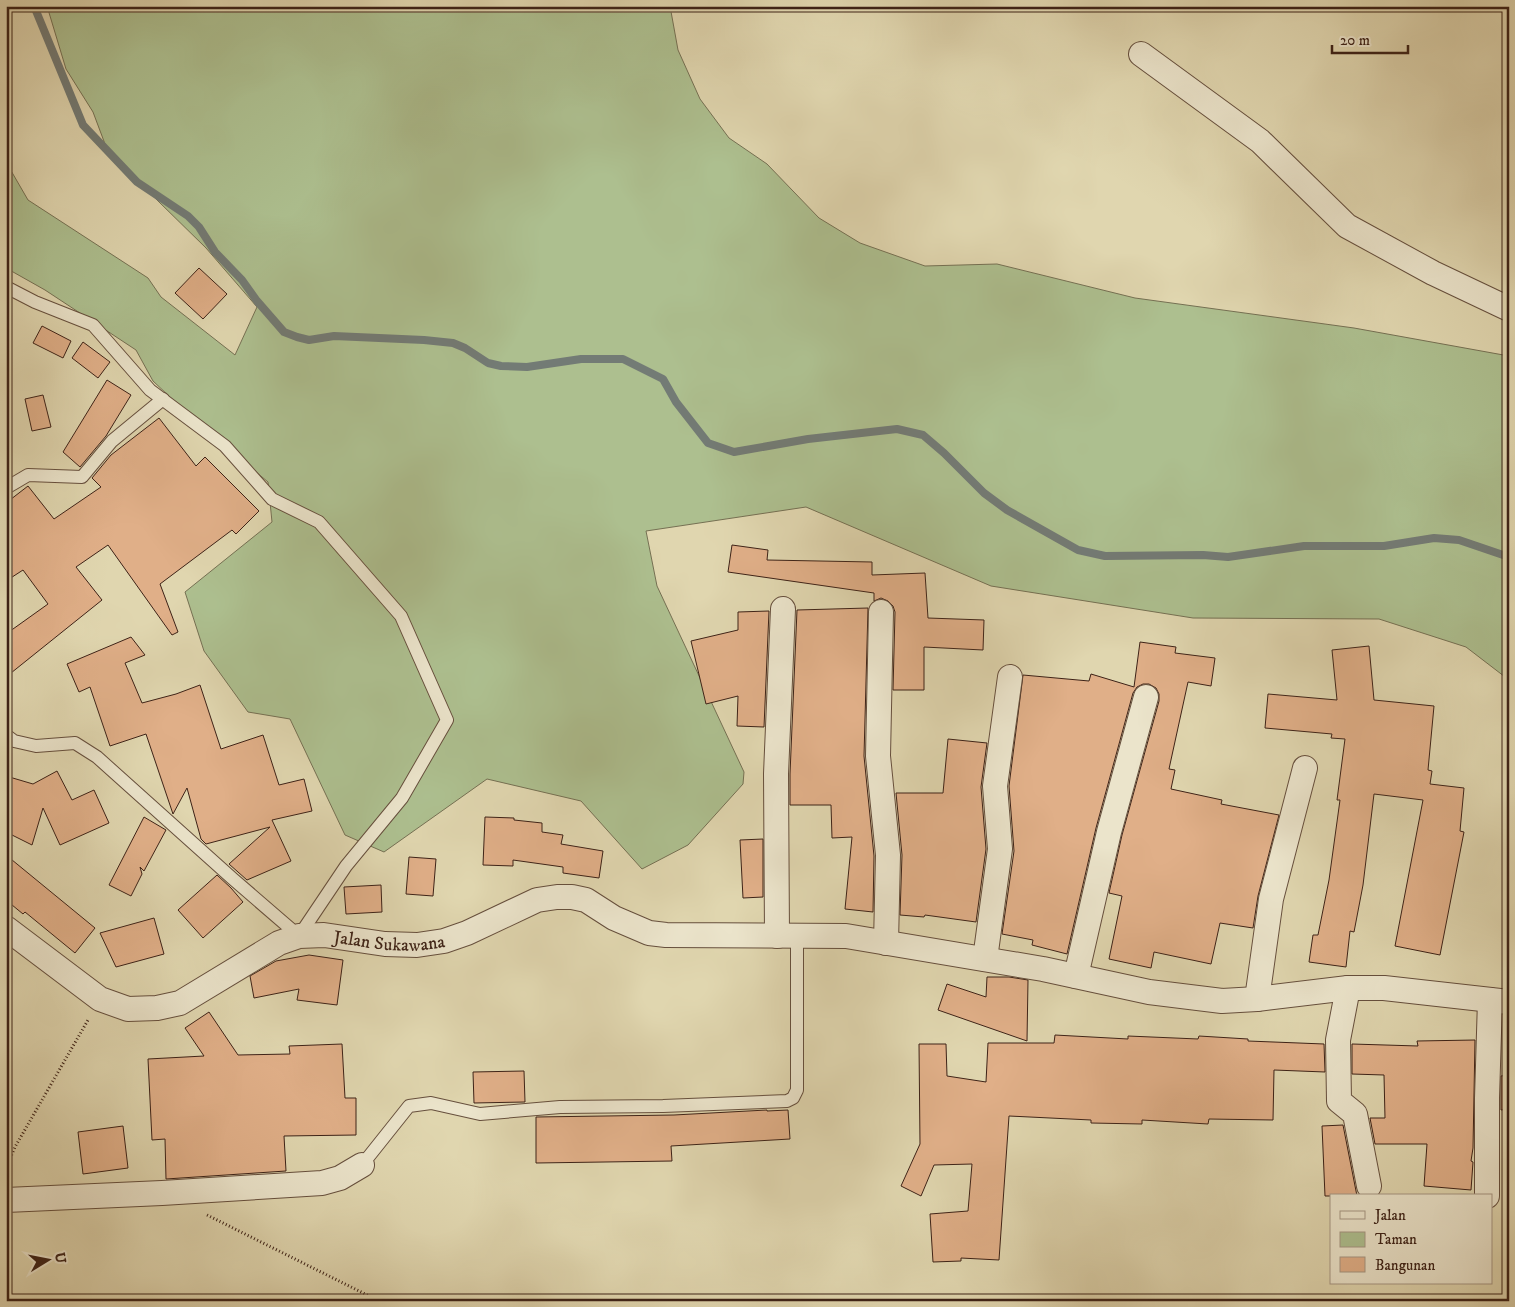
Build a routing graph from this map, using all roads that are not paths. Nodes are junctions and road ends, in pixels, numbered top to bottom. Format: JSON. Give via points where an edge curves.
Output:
{"nodes":[{"id":1,"x":1141,"y":54,"type":"dead end"},
{"id":2,"x":6,"y":288,"type":"edge"},
{"id":3,"x":1509,"y":309,"type":"edge"},
{"id":4,"x":163,"y":400,"type":"junction"},
{"id":5,"x":6,"y":488,"type":"edge"},
{"id":6,"x":783,"y":609,"type":"dead end"},
{"id":7,"x":881,"y":612,"type":"dead end"},
{"id":8,"x":1010,"y":678,"type":"dead end"},
{"id":9,"x":1146,"y":696,"type":"dead end"},
{"id":10,"x":6,"y":735,"type":"edge"},
{"id":11,"x":1305,"y":768,"type":"dead end"},
{"id":12,"x":6,"y":928,"type":"edge"},
{"id":13,"x":299,"y":936,"type":"junction"},
{"id":14,"x":787,"y":936,"type":"junction"},
{"id":15,"x":886,"y":943,"type":"junction"},
{"id":16,"x":985,"y":959,"type":"junction"},
{"id":17,"x":1076,"y":976,"type":"junction"},
{"id":18,"x":1348,"y":988,"type":"junction"},
{"id":19,"x":1257,"y":999,"type":"junction"},
{"id":20,"x":1499,"y":1001,"type":"edge"},
{"id":21,"x":362,"y":1165,"type":"joint"},
{"id":22,"x":1369,"y":1186,"type":"dead end"},
{"id":23,"x":1487,"y":1194,"type":"edge"},
{"id":24,"x":6,"y":1200,"type":"edge"}],
"edges":[{"from":1,"to":3,"type":"street","via":[[1260,141],[1346,226]]},
{"from":2,"to":4,"type":"lane","via":[[93,325],[150,390]]},
{"from":4,"to":5,"type":"lane","via":[[112,441],[82,477],[28,476]]},
{"from":4,"to":13,"type":"lane","via":[[225,446],[272,499],[320,522],[401,616],[447,720],[402,798],[346,866]]},
{"from":6,"to":14,"type":"street","via":[[776,774]]},
{"from":7,"to":15,"type":"street","via":[[878,756],[888,855]]},
{"from":8,"to":16,"type":"street","via":[[995,786],[1000,849]]},
{"from":9,"to":17,"type":"street","via":[[1109,832]]},
{"from":10,"to":13,"type":"lane","via":[[14,741],[36,746],[75,743],[84,748]]},
{"from":11,"to":19,"type":"street","via":[[1271,899]]},
{"from":12,"to":13,"type":"street","name":"Jalan Sukawana","via":[[100,999],[128,1009],[180,1003],[279,942]]},
{"from":13,"to":14,"type":"street","name":"Jalan Sukawana","via":[[324,935],[409,945],[444,941],[537,900],[564,897],[586,900],[614,918],[648,933]]},
{"from":14,"to":15,"type":"street","name":"Jalan Sukawana","via":[[846,936]]},
{"from":14,"to":21,"type":"lane","via":[[797,1090],[793,1098],[787,1101],[663,1106],[560,1107],[480,1114],[431,1103],[408,1106]]},
{"from":15,"to":16,"type":"street","name":"Jalan Sukawana"},
{"from":16,"to":17,"type":"street","name":"Jalan Sukawana"},
{"from":17,"to":19,"type":"street","name":"Jalan Sukawana","via":[[1149,992],[1222,1001]]},
{"from":18,"to":19,"type":"street","name":"Jalan Sukawana"},
{"from":18,"to":20,"type":"street","name":"Jalan Sukawana","via":[[1384,988]]},
{"from":18,"to":22,"type":"street","via":[[1338,1040],[1339,1101],[1355,1114]]},
{"from":20,"to":23,"type":"street","via":[[1487,1098]]},
{"from":21,"to":24,"type":"street","via":[[340,1178],[322,1183]]}]}
